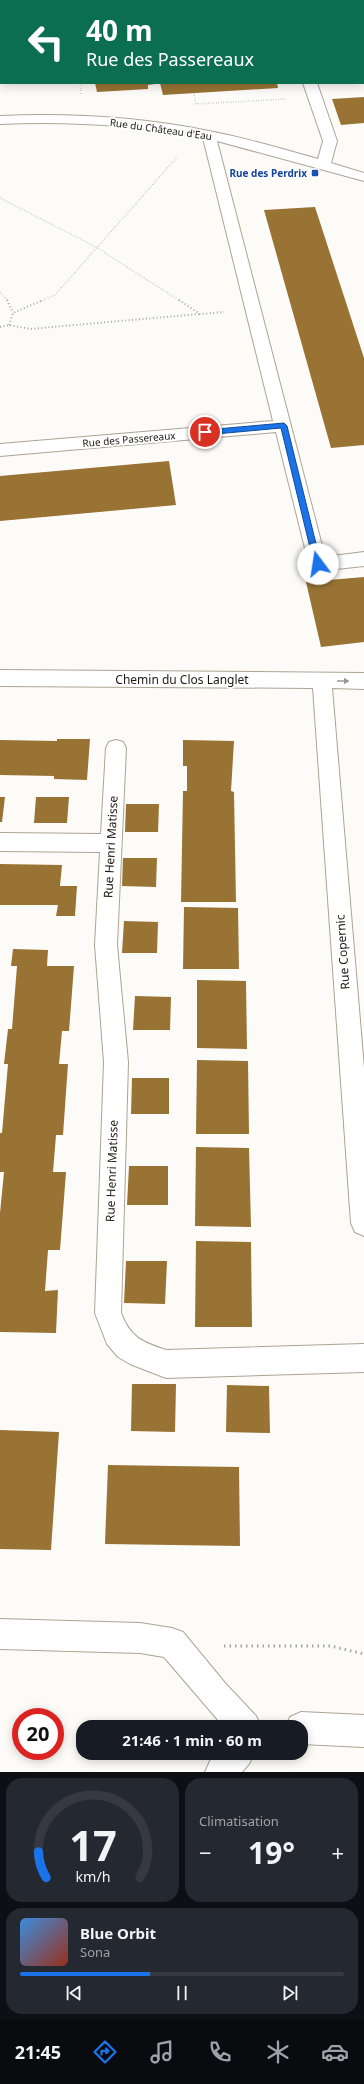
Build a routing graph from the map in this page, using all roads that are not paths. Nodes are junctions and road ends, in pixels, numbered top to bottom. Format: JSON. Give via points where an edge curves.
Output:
{"nodes":[{"id":1,"x":310,"y":84,"type":"edge"},
{"id":2,"x":0,"y":120,"type":"edge"},
{"id":3,"x":209,"y":135,"type":"junction"},
{"id":4,"x":323,"y":166,"type":"junction"},
{"id":5,"x":364,"y":177,"type":"edge"},
{"id":6,"x":284,"y":426,"type":"junction"},
{"id":7,"x":0,"y":450,"type":"edge"},
{"id":8,"x":364,"y":559,"type":"edge"},
{"id":9,"x":0,"y":678,"type":"edge"},
{"id":10,"x":322,"y":681,"type":"junction"},
{"id":11,"x":364,"y":681,"type":"edge"},
{"id":12,"x":116,"y":748,"type":"dead end"},
{"id":13,"x":0,"y":842,"type":"edge"},
{"id":14,"x":111,"y":843,"type":"junction"},
{"id":15,"x":364,"y":1223,"type":"edge"},
{"id":16,"x":364,"y":1358,"type":"edge"},
{"id":17,"x":0,"y":1634,"type":"edge"},
{"id":18,"x":238,"y":1720,"type":"edge"},
{"id":19,"x":308,"y":1728,"type":"edge"},
{"id":20,"x":364,"y":1731,"type":"edge"},
{"id":21,"x":232,"y":1760,"type":"edge"},
{"id":22,"x":221,"y":1772,"type":"edge"}],
"edges":[{"from":1,"to":4,"type":"street","via":[[330,142]]},
{"from":2,"to":3,"type":"street","name":"Rue du Château d'Eau","via":[[59,118],[101,121]]},
{"from":3,"to":4,"type":"street","name":"Rue du Château d'Eau"},
{"from":3,"to":6,"type":"street"},
{"from":4,"to":5,"type":"street","name":"Rue du Château d'Eau"},
{"from":6,"to":7,"type":"street","name":"Rue des Passereaux"},
{"from":6,"to":8,"type":"street","via":[[318,564]]},
{"from":9,"to":10,"type":"street","name":"Chemin du Clos Langlet"},
{"from":10,"to":11,"type":"street","name":"Chemin du Clos Langlet","one_way":true},
{"from":10,"to":15,"type":"street","name":"Rue Copernic"},
{"from":12,"to":14,"type":"street","name":"Rue Henri Matisse"},
{"from":13,"to":14,"type":"street"},
{"from":14,"to":16,"type":"street","name":"Rue Henri Matisse","via":[[106,945],[116,1062],[108,1313],[118,1337],[130,1350],[166,1364]]},
{"from":17,"to":18,"type":"street","via":[[140,1638],[172,1643]]},
{"from":19,"to":20,"type":"street"},
{"from":21,"to":22,"type":"street"}]}
